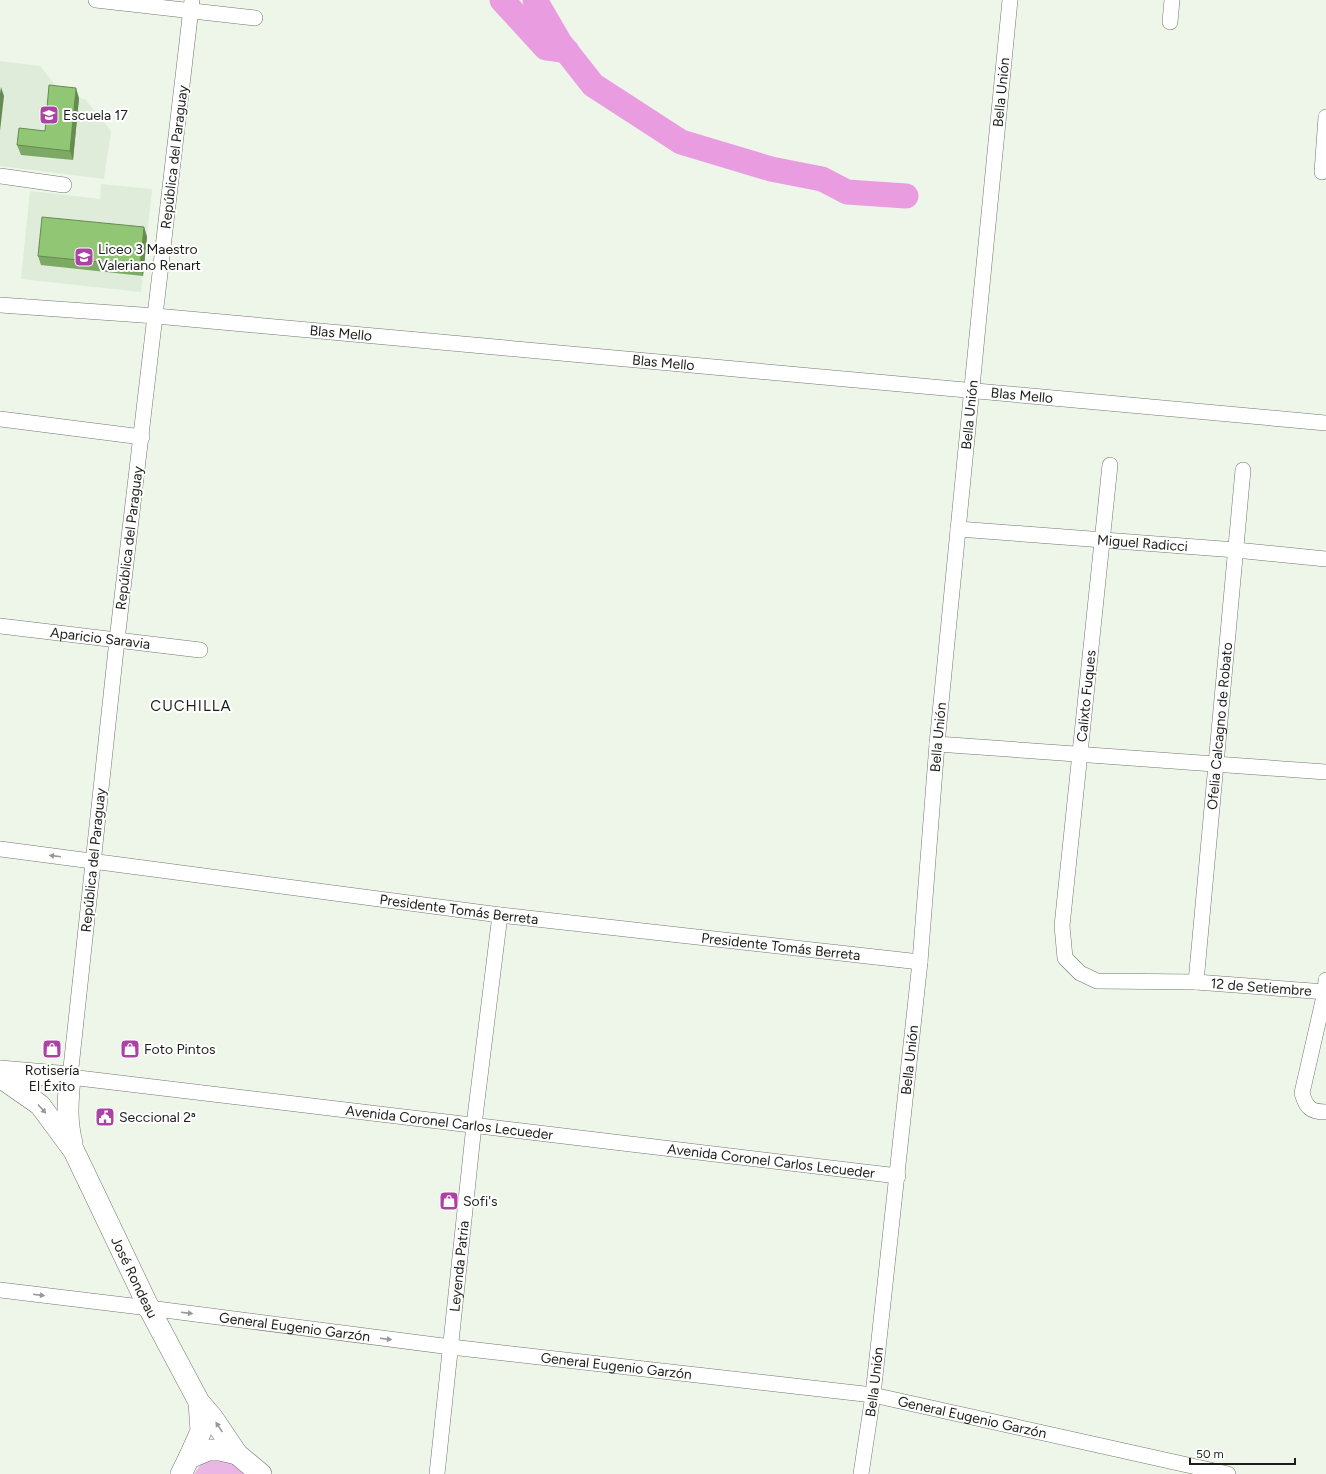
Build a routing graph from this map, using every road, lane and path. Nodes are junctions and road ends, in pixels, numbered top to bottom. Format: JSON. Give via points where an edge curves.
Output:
{"nodes":[{"id":1,"x":96,"y":0,"type":"edge"},
{"id":2,"x":1010,"y":0,"type":"edge"},
{"id":3,"x":1172,"y":0,"type":"edge"},
{"id":4,"x":192,"y":5,"type":"edge"},
{"id":5,"x":255,"y":18,"type":"dead end"},
{"id":6,"x":1170,"y":22,"type":"dead end"},
{"id":7,"x":1326,"y":117,"type":"edge"},
{"id":8,"x":1322,"y":172,"type":"dead end"},
{"id":9,"x":0,"y":176,"type":"edge"},
{"id":10,"x":64,"y":184,"type":"dead end"},
{"id":11,"x":0,"y":305,"type":"edge"},
{"id":12,"x":156,"y":316,"type":"junction"},
{"id":13,"x":971,"y":392,"type":"junction"},
{"id":14,"x":0,"y":419,"type":"edge"},
{"id":15,"x":1326,"y":423,"type":"edge"},
{"id":16,"x":142,"y":437,"type":"junction"},
{"id":17,"x":1110,"y":465,"type":"dead end"},
{"id":18,"x":1243,"y":470,"type":"dead end"},
{"id":19,"x":958,"y":529,"type":"junction"},
{"id":20,"x":1102,"y":540,"type":"junction"},
{"id":21,"x":1236,"y":550,"type":"junction"},
{"id":22,"x":1326,"y":559,"type":"edge"},
{"id":23,"x":0,"y":626,"type":"edge"},
{"id":24,"x":117,"y":640,"type":"junction"},
{"id":25,"x":200,"y":650,"type":"dead end"},
{"id":26,"x":937,"y":744,"type":"junction"},
{"id":27,"x":1079,"y":755,"type":"junction"},
{"id":28,"x":1218,"y":764,"type":"junction"},
{"id":29,"x":1326,"y":772,"type":"edge"},
{"id":30,"x":0,"y":849,"type":"edge"},
{"id":31,"x":93,"y":861,"type":"junction"},
{"id":32,"x":500,"y":915,"type":"junction"},
{"id":33,"x":920,"y":962,"type":"junction"},
{"id":34,"x":1196,"y":982,"type":"junction"},
{"id":35,"x":1326,"y":988,"type":"edge"},
{"id":36,"x":0,"y":1071,"type":"edge"},
{"id":37,"x":0,"y":1077,"type":"edge"},
{"id":38,"x":70,"y":1077,"type":"junction"},
{"id":39,"x":1326,"y":1112,"type":"edge"},
{"id":40,"x":474,"y":1125,"type":"junction"},
{"id":41,"x":74,"y":1151,"type":"junction"},
{"id":42,"x":898,"y":1176,"type":"junction"},
{"id":43,"x":0,"y":1290,"type":"edge"},
{"id":44,"x":148,"y":1308,"type":"junction"},
{"id":45,"x":451,"y":1347,"type":"junction"},
{"id":46,"x":873,"y":1395,"type":"junction"},
{"id":47,"x":199,"y":1402,"type":"junction"},
{"id":48,"x":237,"y":1454,"type":"junction"},
{"id":49,"x":185,"y":1466,"type":"edge"},
{"id":50,"x":1198,"y":1471,"type":"edge"},
{"id":51,"x":261,"y":1474,"type":"edge"},
{"id":52,"x":437,"y":1474,"type":"edge"},
{"id":53,"x":861,"y":1474,"type":"edge"},
{"id":54,"x":1228,"y":1474,"type":"edge"}],
"edges":[{"from":1,"to":4,"type":"street"},
{"from":2,"to":13,"type":"street","name":"Bella Unión"},
{"from":3,"to":6,"type":"street"},
{"from":4,"to":5,"type":"street"},
{"from":4,"to":12,"type":"street","name":"República del Paraguay"},
{"from":7,"to":8,"type":"street"},
{"from":9,"to":10,"type":"street"},
{"from":11,"to":12,"type":"street","name":"Blas Mello"},
{"from":12,"to":13,"type":"street","name":"Blas Mello"},
{"from":12,"to":16,"type":"street","name":"República del Paraguay"},
{"from":13,"to":15,"type":"street","name":"Blas Mello"},
{"from":13,"to":19,"type":"street","name":"Bella Unión"},
{"from":14,"to":16,"type":"street"},
{"from":16,"to":24,"type":"street","name":"República del Paraguay"},
{"from":17,"to":20,"type":"street","name":"Calixto Fuques"},
{"from":18,"to":21,"type":"street","name":"Ofelia Calcagno de Robato"},
{"from":19,"to":20,"type":"street","name":"Miguel Radicci"},
{"from":19,"to":26,"type":"street","name":"Bella Unión"},
{"from":20,"to":21,"type":"street","name":"Miguel Radicci"},
{"from":20,"to":27,"type":"street","name":"Calixto Fuques"},
{"from":21,"to":22,"type":"street","name":"Miguel Radicci"},
{"from":21,"to":28,"type":"street","name":"Ofelia Calcagno de Robato"},
{"from":23,"to":24,"type":"street","name":"Aparicio Saravia"},
{"from":24,"to":25,"type":"street","name":"Aparicio Saravia"},
{"from":24,"to":31,"type":"street","name":"República del Paraguay"},
{"from":26,"to":27,"type":"street"},
{"from":26,"to":33,"type":"street","name":"Bella Unión"},
{"from":27,"to":28,"type":"street"},
{"from":27,"to":34,"type":"street","name":"Calixto Fuques","via":[[1062,926],[1065,958],[1080,974],[1097,981]]},
{"from":28,"to":29,"type":"street"},
{"from":28,"to":34,"type":"street","name":"Ofelia Calcagno de Robato"},
{"from":31,"to":30,"type":"street","name":"Presidente Tomás Berreta","one_way":true},
{"from":31,"to":32,"type":"street","name":"Presidente Tomás Berreta"},
{"from":31,"to":38,"type":"street","name":"República del Paraguay"},
{"from":32,"to":33,"type":"street","name":"Presidente Tomás Berreta"},
{"from":32,"to":40,"type":"street","name":"Leyenda Patria"},
{"from":33,"to":42,"type":"street","name":"Bella Unión"},
{"from":34,"to":35,"type":"street","name":"12 de Setiembre"},
{"from":35,"to":39,"type":"street","via":[[1302,1093],[1305,1105],[1314,1112]]},
{"from":36,"to":38,"type":"main road","name":"Avenida Coronel Carlos Lecueder"},
{"from":37,"to":41,"type":"main road","name":"José Rondeau","one_way":true,"via":[[40,1105]]},
{"from":38,"to":40,"type":"street","name":"Avenida Coronel Carlos Lecueder"},
{"from":38,"to":41,"type":"main road","name":"José Rondeau","via":[[67,1118]]},
{"from":40,"to":42,"type":"street","name":"Avenida Coronel Carlos Lecueder"},
{"from":40,"to":45,"type":"street","name":"Leyenda Patria"},
{"from":41,"to":44,"type":"main road","name":"José Rondeau"},
{"from":42,"to":46,"type":"street","name":"Bella Unión"},
{"from":43,"to":44,"type":"street","name":"General Eugenio Garzón","one_way":true},
{"from":44,"to":45,"type":"street","name":"General Eugenio Garzón","one_way":true},
{"from":44,"to":47,"type":"main road","name":"José Rondeau"},
{"from":45,"to":46,"type":"street","name":"General Eugenio Garzón"},
{"from":45,"to":52,"type":"street","name":"Leyenda Patria"},
{"from":46,"to":50,"type":"street","name":"General Eugenio Garzón"},
{"from":46,"to":53,"type":"street","name":"Bella Unión"},
{"from":48,"to":47,"type":"main road","name":"José Rondeau","one_way":true,"via":[[212,1416]]},
{"from":47,"to":49,"type":"main road","name":"José Rondeau","via":[[201,1431]]},
{"from":48,"to":49,"type":"main road","via":[[208,1450]]},
{"from":48,"to":51,"type":"main road"},
{"from":50,"to":54,"type":"street","name":"General Eugenio Garzón"}]}
